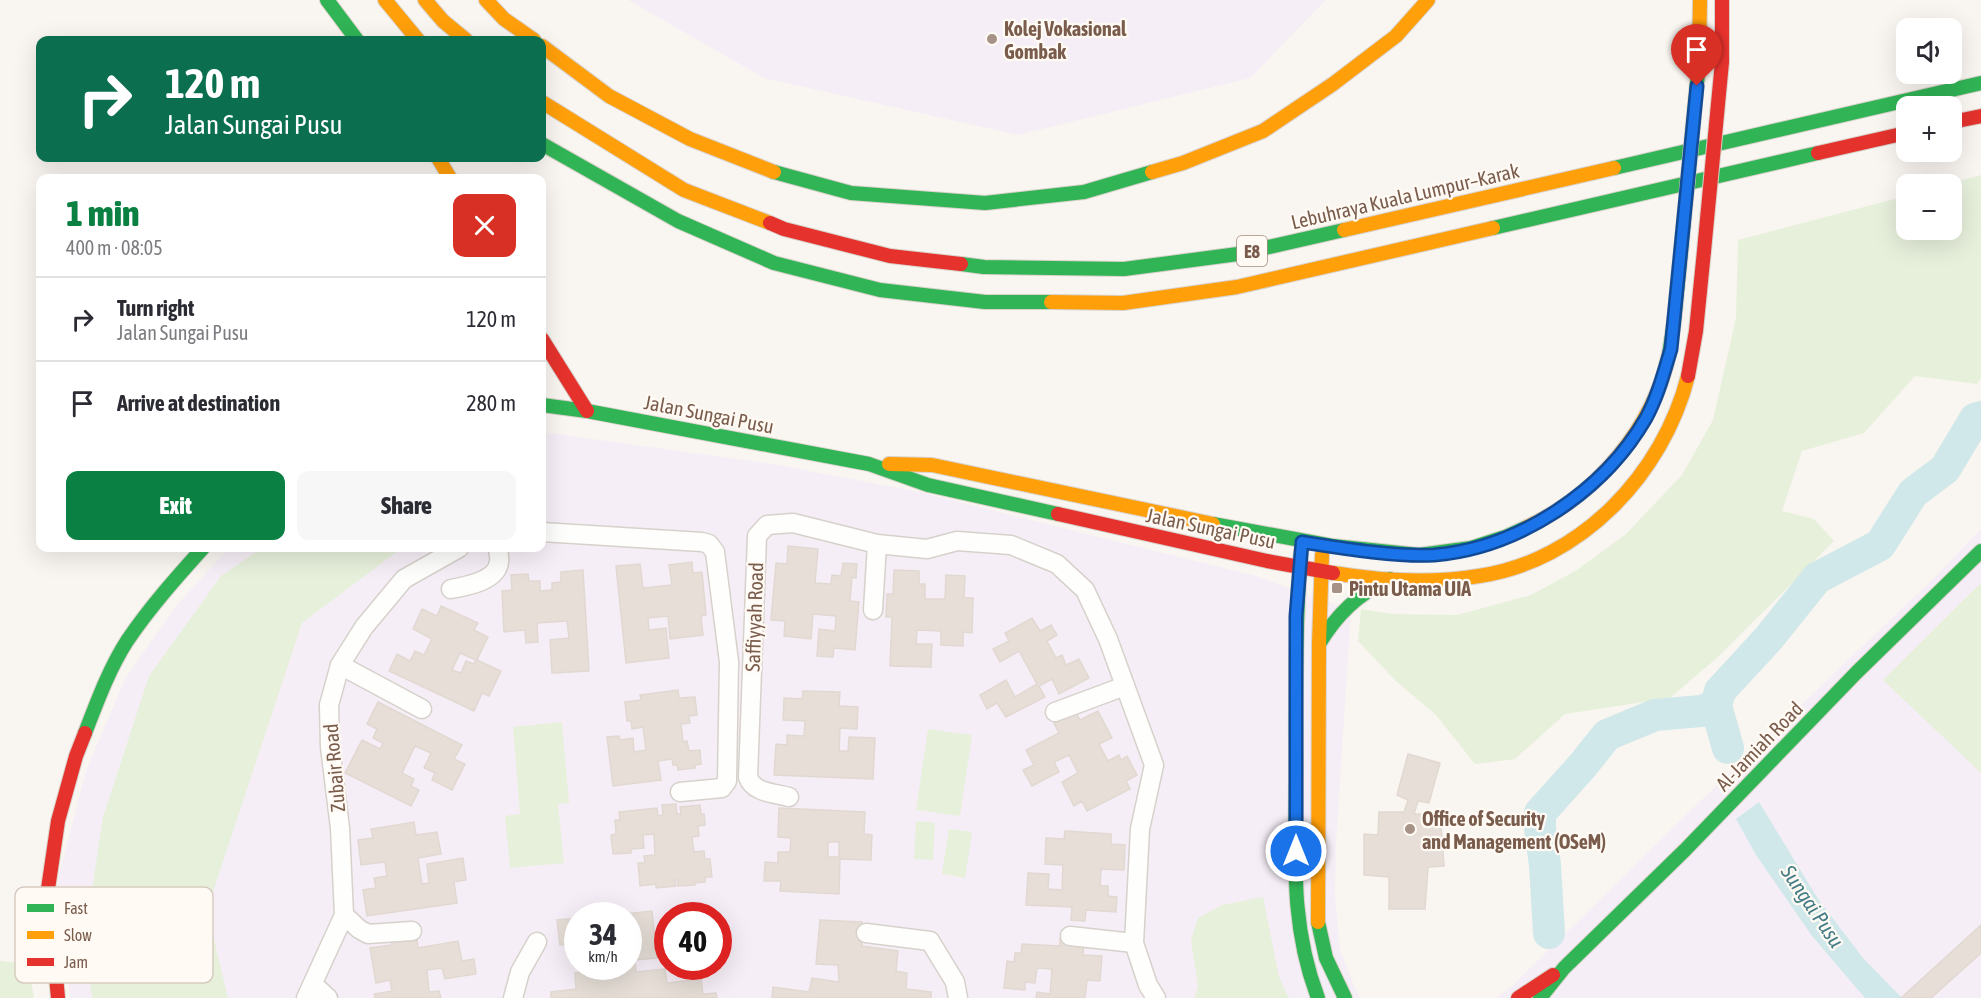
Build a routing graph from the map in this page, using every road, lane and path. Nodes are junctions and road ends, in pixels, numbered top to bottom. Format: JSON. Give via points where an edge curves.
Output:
{"nodes":[{"id":1,"x":327,"y":0,"type":"edge"},
{"id":2,"x":385,"y":0,"type":"edge"},
{"id":3,"x":425,"y":0,"type":"edge"},
{"id":4,"x":486,"y":0,"type":"edge"},
{"id":5,"x":1428,"y":0,"type":"edge"},
{"id":6,"x":1700,"y":0,"type":"edge"},
{"id":7,"x":1722,"y":0,"type":"edge"},
{"id":8,"x":354,"y":36,"type":"edge"},
{"id":9,"x":415,"y":36,"type":"edge"},
{"id":10,"x":461,"y":36,"type":"edge"},
{"id":11,"x":528,"y":36,"type":"edge"},
{"id":12,"x":546,"y":49,"type":"edge"},
{"id":13,"x":1981,"y":83,"type":"edge"},
{"id":14,"x":546,"y":104,"type":"edge"},
{"id":15,"x":1981,"y":116,"type":"edge"},
{"id":16,"x":1962,"y":120,"type":"edge"},
{"id":17,"x":1896,"y":135,"type":"edge"},
{"id":18,"x":546,"y":146,"type":"edge"},
{"id":19,"x":546,"y":350,"type":"edge"},
{"id":20,"x":546,"y":406,"type":"edge"},
{"id":21,"x":587,"y":411,"type":"junction"},
{"id":22,"x":868,"y":464,"type":"junction"},
{"id":23,"x":546,"y":532,"type":"edge"},
{"id":24,"x":1302,"y":542,"type":"junction"},
{"id":25,"x":877,"y":544,"type":"junction"},
{"id":26,"x":1322,"y":546,"type":"junction"},
{"id":27,"x":1981,"y":551,"type":"edge"},
{"id":28,"x":199,"y":552,"type":"edge"},
{"id":29,"x":452,"y":552,"type":"edge"},
{"id":30,"x":499,"y":552,"type":"edge"},
{"id":31,"x":1264,"y":559,"type":"junction"},
{"id":32,"x":1300,"y":567,"type":"junction"},
{"id":33,"x":1320,"y":571,"type":"junction"},
{"id":34,"x":1390,"y":579,"type":"junction"},
{"id":35,"x":452,"y":589,"type":"dead end"},
{"id":36,"x":873,"y":610,"type":"dead end"},
{"id":37,"x":1296,"y":616,"type":"junction"},
{"id":38,"x":1318,"y":644,"type":"junction"},
{"id":39,"x":340,"y":665,"type":"junction"},
{"id":40,"x":1125,"y":686,"type":"junction"},
{"id":41,"x":422,"y":708,"type":"dead end"},
{"id":42,"x":1055,"y":712,"type":"dead end"},
{"id":43,"x":680,"y":792,"type":"dead end"},
{"id":44,"x":789,"y":797,"type":"dead end"},
{"id":45,"x":1317,"y":812,"type":"junction"},
{"id":46,"x":1297,"y":813,"type":"junction"},
{"id":47,"x":48,"y":887,"type":"edge"},
{"id":48,"x":344,"y":915,"type":"junction"},
{"id":49,"x":412,"y":931,"type":"dead end"},
{"id":50,"x":866,"y":933,"type":"dead end"},
{"id":51,"x":1070,"y":936,"type":"dead end"},
{"id":52,"x":537,"y":942,"type":"dead end"},
{"id":53,"x":1134,"y":943,"type":"junction"},
{"id":54,"x":1564,"y":968,"type":"junction"},
{"id":55,"x":57,"y":983,"type":"edge"},
{"id":56,"x":310,"y":992,"type":"edge"},
{"id":57,"x":58,"y":998,"type":"edge"},
{"id":58,"x":328,"y":998,"type":"edge"},
{"id":59,"x":513,"y":998,"type":"edge"},
{"id":60,"x":958,"y":998,"type":"edge"},
{"id":61,"x":1156,"y":998,"type":"edge"},
{"id":62,"x":1318,"y":998,"type":"edge"},
{"id":63,"x":1345,"y":998,"type":"edge"},
{"id":64,"x":1518,"y":998,"type":"edge"},
{"id":65,"x":1540,"y":998,"type":"edge"}],
"edges":[{"from":1,"to":8,"type":"main road"},
{"from":2,"to":9,"type":"main road"},
{"from":3,"to":10,"type":"main road"},
{"from":4,"to":11,"type":"main road"},
{"from":5,"to":12,"type":"main road","via":[[1396,36],[1263,131],[1183,163],[1083,192],[985,203],[851,193],[771,171],[690,139],[609,96]]},
{"from":6,"to":26,"type":"main road","name":"Jalan Sungai Pusu","bridge":true,"via":[[1699,62],[1671,349],[1646,417],[1610,466],[1569,502],[1502,539],[1433,555]]},
{"from":7,"to":34,"type":"main road","name":"Jalan Sungai Pusu","bridge":true,"via":[[1722,62],[1693,357],[1688,382],[1662,443],[1629,492],[1592,525],[1546,554],[1484,576],[1445,581]]},
{"from":13,"to":14,"type":"main road","name":"Lebuhraya Kuala Lumpur–Karak","number":"E8","via":[[1238,254],[1124,269],[984,267],[890,256],[784,230],[684,190]]},
{"from":15,"to":16,"type":"main road"},
{"from":17,"to":18,"type":"main road","number":"E8","via":[[1238,287],[1123,303],[985,302],[880,290],[774,263],[678,221]]},
{"from":19,"to":21,"type":"main road"},
{"from":20,"to":21,"type":"main road","name":"Jalan Sungai Pusu"},
{"from":21,"to":22,"type":"main road","name":"Jalan Sungai Pusu"},
{"from":22,"to":24,"type":"main road","name":"Jalan Sungai Pusu","via":[[932,465]]},
{"from":22,"to":31,"type":"main road","name":"Jalan Sungai Pusu","via":[[928,485]]},
{"from":23,"to":43,"type":"street","via":[[702,542],[715,552],[729,662],[727,781],[722,788]]},
{"from":24,"to":26,"type":"main road","name":"Jalan Sungai Pusu"},
{"from":24,"to":32,"type":"main road"},
{"from":25,"to":36,"type":"street"},
{"from":25,"to":40,"type":"street","name":"Saffiyyah Road","via":[[927,549],[957,542],[1011,545],[1057,564],[1085,590]]},
{"from":25,"to":44,"type":"street","name":"Saffiyyah Road","via":[[793,523],[767,525],[757,536],[748,777],[756,789]]},
{"from":26,"to":33,"type":"main road"},
{"from":27,"to":54,"type":"main road","name":"Al-Jamiah Road"},
{"from":28,"to":47,"type":"main road","via":[[161,594],[126,643],[99,697],[76,756],[58,821]]},
{"from":29,"to":39,"type":"street","name":"Zubair Road","via":[[404,579],[364,627]]},
{"from":30,"to":35,"type":"street","via":[[500,562],[487,578]]},
{"from":31,"to":32,"type":"main road","name":"Jalan Sungai Pusu"},
{"from":31,"to":37,"type":"main road","via":[[1283,581]]},
{"from":32,"to":33,"type":"main road","name":"Jalan Sungai Pusu"},
{"from":32,"to":37,"type":"main road"},
{"from":33,"to":34,"type":"main road","name":"Jalan Sungai Pusu"},
{"from":33,"to":38,"type":"main road"},
{"from":34,"to":38,"type":"main road","via":[[1355,598]]},
{"from":37,"to":46,"type":"main road"},
{"from":38,"to":45,"type":"main road"},
{"from":39,"to":41,"type":"street"},
{"from":39,"to":48,"type":"street","name":"Zubair Road","via":[[329,705]]},
{"from":40,"to":42,"type":"street"},
{"from":40,"to":53,"type":"street","name":"Saffiyyah Road","via":[[1154,765],[1140,829]]},
{"from":45,"to":46,"type":"main road"},
{"from":45,"to":63,"type":"main road","via":[[1320,938]]},
{"from":46,"to":62,"type":"main road","via":[[1298,919],[1305,961]]},
{"from":48,"to":49,"type":"street","via":[[368,934]]},
{"from":48,"to":56,"type":"street","name":"Zubair Road"},
{"from":50,"to":60,"type":"street","via":[[930,941],[955,982]]},
{"from":51,"to":53,"type":"street"},
{"from":52,"to":59,"type":"street","via":[[520,972]]},
{"from":53,"to":61,"type":"street","name":"Saffiyyah Road"},
{"from":54,"to":64,"type":"main road","name":"Al-Jamiah Road"},
{"from":54,"to":65,"type":"main road","name":"Al-Jamiah Road"},
{"from":55,"to":57,"type":"main road"},
{"from":56,"to":58,"type":"street"}]}
